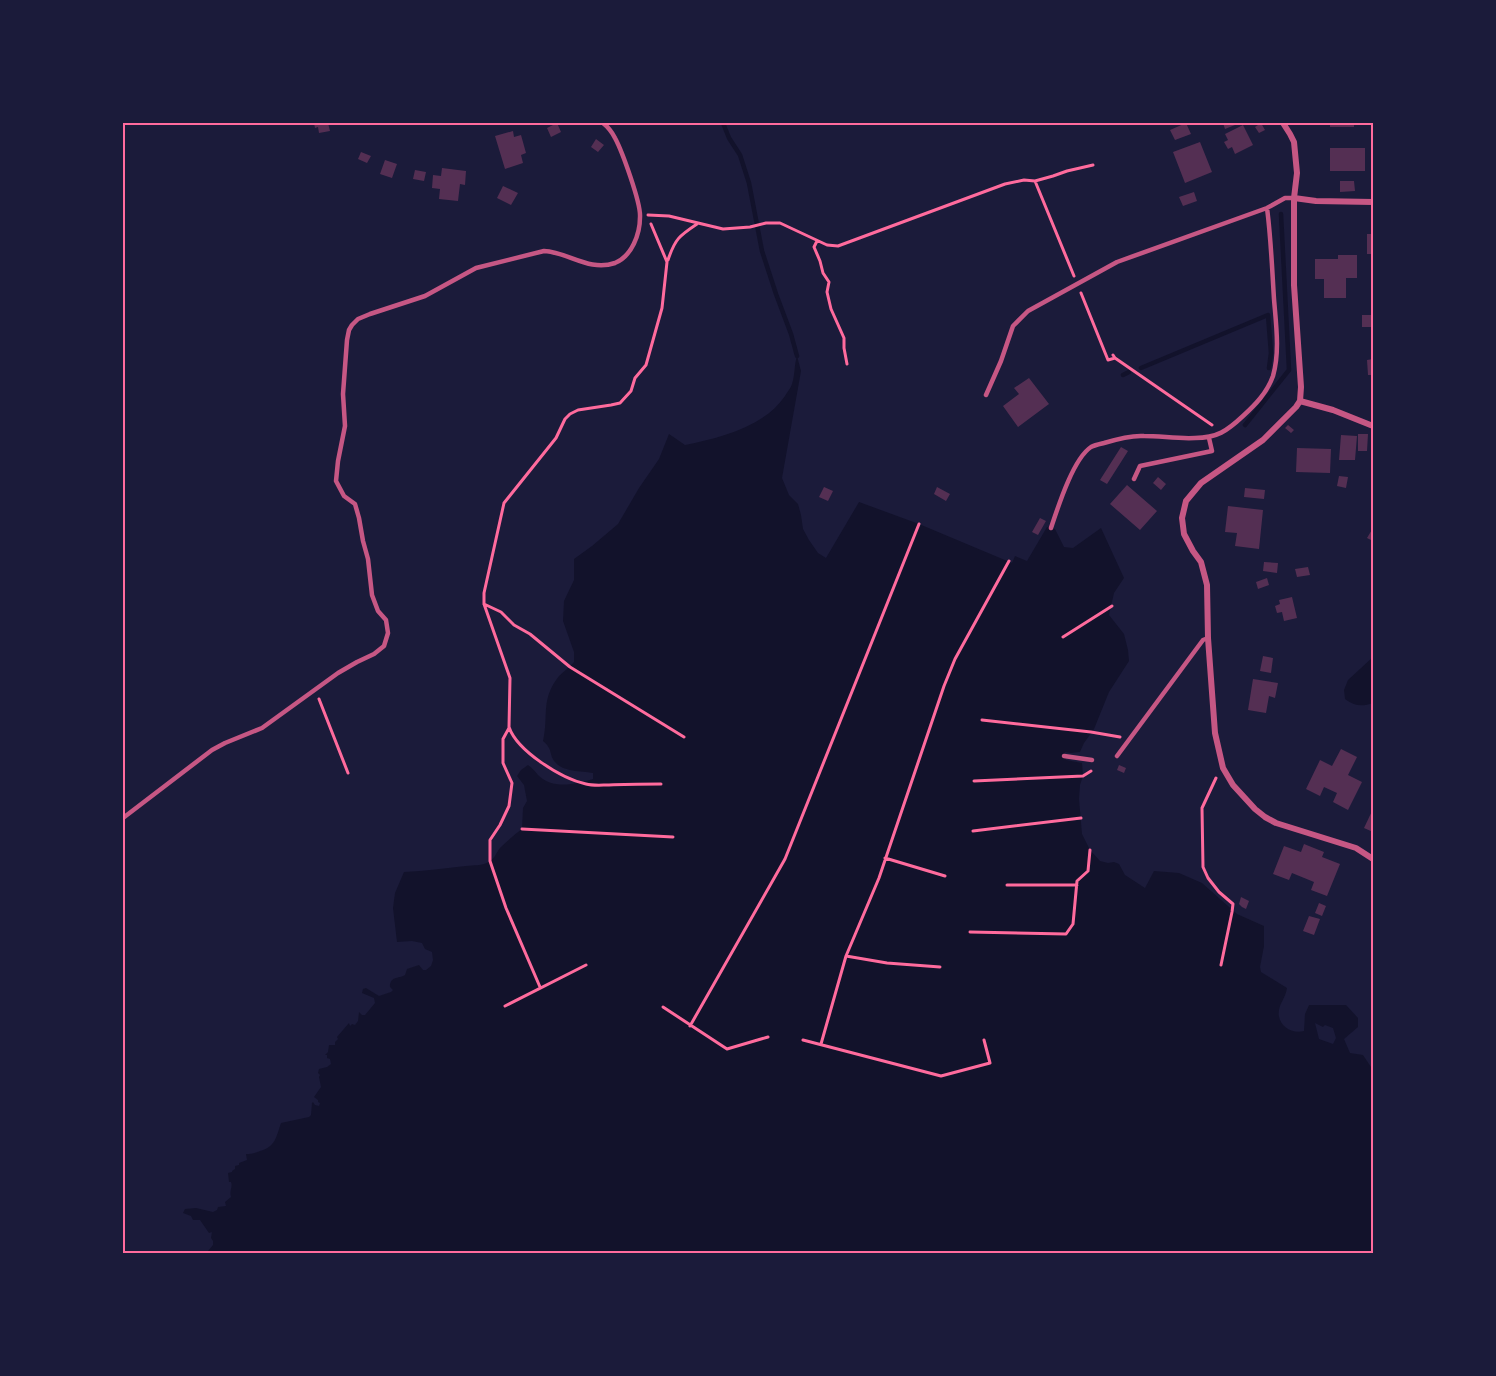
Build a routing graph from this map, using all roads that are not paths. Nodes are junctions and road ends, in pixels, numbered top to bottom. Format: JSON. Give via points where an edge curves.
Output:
{"nodes":[{"id":1,"x":603,"y":123,"type":"edge"},
{"id":2,"x":1283,"y":123,"type":"edge"},
{"id":3,"x":1294,"y":198,"type":"junction"},
{"id":4,"x":1373,"y":202,"type":"edge"},
{"id":5,"x":1267,"y":208,"type":"junction"},
{"id":6,"x":986,"y":395,"type":"dead end"},
{"id":7,"x":1300,"y":401,"type":"junction"},
{"id":8,"x":1373,"y":426,"type":"edge"},
{"id":9,"x":1209,"y":438,"type":"junction"},
{"id":10,"x":1134,"y":479,"type":"dead end"},
{"id":11,"x":1051,"y":528,"type":"dead end"},
{"id":12,"x":1208,"y":638,"type":"junction"},
{"id":13,"x":1064,"y":756,"type":"dead end"},
{"id":14,"x":1117,"y":756,"type":"dead end"},
{"id":15,"x":1092,"y":760,"type":"dead end"},
{"id":16,"x":123,"y":818,"type":"edge"},
{"id":17,"x":1373,"y":859,"type":"edge"}],
"edges":[{"from":1,"to":16,"type":"lane","via":[[615,138],[640,215],[633,247],[622,259],[608,265],[591,265],[553,251],[535,252],[476,268],[425,296],[370,314],[352,325],[347,340],[345,426],[336,481],[344,496],[355,504],[372,595],[386,620],[384,646],[262,728],[212,750]]},
{"from":2,"to":3,"type":"street","via":[[1294,142]]},
{"from":3,"to":4,"type":"street"},
{"from":3,"to":5,"type":"lane","via":[[1285,198]]},
{"from":3,"to":7,"type":"street"},
{"from":5,"to":6,"type":"lane","via":[[1117,262],[1028,311],[1013,326]]},
{"from":5,"to":9,"type":"lane","via":[[1276,328],[1272,377],[1256,404],[1235,423]]},
{"from":7,"to":8,"type":"street"},
{"from":7,"to":12,"type":"street","via":[[1263,441],[1201,483],[1186,501],[1184,534],[1201,562],[1207,585]]},
{"from":9,"to":10,"type":"lane","via":[[1212,451],[1140,466]]},
{"from":9,"to":11,"type":"lane","via":[[1143,435],[1092,446],[1080,457]]},
{"from":12,"to":14,"type":"lane"},
{"from":12,"to":17,"type":"street","via":[[1215,733],[1223,768],[1233,785],[1264,817],[1356,848]]},
{"from":13,"to":15,"type":"lane"}]}
